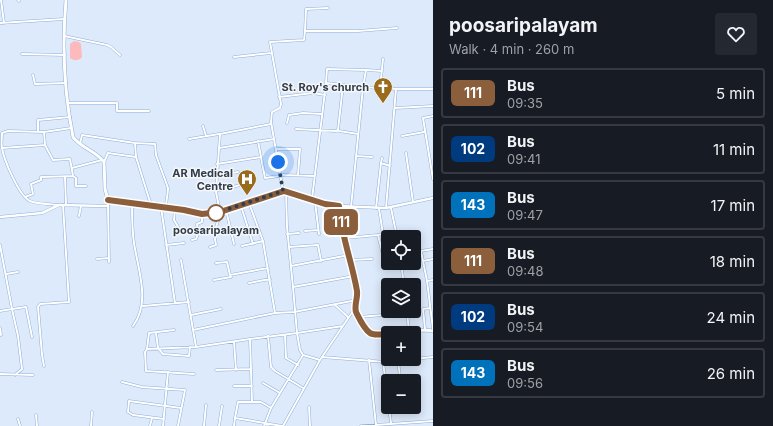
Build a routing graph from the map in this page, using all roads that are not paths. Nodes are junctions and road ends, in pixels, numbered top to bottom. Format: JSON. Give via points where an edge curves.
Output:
{"nodes":[{"id":1,"x":1,"y":0,"type":"edge"},
{"id":2,"x":66,"y":0,"type":"edge"},
{"id":3,"x":328,"y":8,"type":"dead end"},
{"id":4,"x":64,"y":19,"type":"junction"},
{"id":5,"x":0,"y":23,"type":"edge"},
{"id":6,"x":4,"y":23,"type":"junction"},
{"id":7,"x":397,"y":28,"type":"dead end"},
{"id":8,"x":305,"y":31,"type":"junction"},
{"id":9,"x":64,"y":36,"type":"junction"},
{"id":10,"x":272,"y":53,"type":"junction"},
{"id":11,"x":22,"y":54,"type":"dead end"},
{"id":12,"x":65,"y":55,"type":"junction"},
{"id":13,"x":120,"y":55,"type":"dead end"},
{"id":14,"x":234,"y":57,"type":"dead end"},
{"id":15,"x":383,"y":59,"type":"dead end"},
{"id":16,"x":366,"y":70,"type":"junction"},
{"id":17,"x":382,"y":71,"type":"junction"},
{"id":18,"x":33,"y":75,"type":"dead end"},
{"id":19,"x":66,"y":83,"type":"junction"},
{"id":20,"x":326,"y":83,"type":"junction"},
{"id":21,"x":343,"y":85,"type":"junction"},
{"id":22,"x":363,"y":87,"type":"junction"},
{"id":23,"x":380,"y":88,"type":"junction"},
{"id":24,"x":396,"y":89,"type":"junction"},
{"id":25,"x":433,"y":89,"type":"edge"},
{"id":26,"x":324,"y":95,"type":"junction"},
{"id":27,"x":279,"y":97,"type":"junction"},
{"id":28,"x":68,"y":103,"type":"junction"},
{"id":29,"x":433,"y":106,"type":"edge"},
{"id":30,"x":395,"y":108,"type":"junction"},
{"id":31,"x":149,"y":111,"type":"dead end"},
{"id":32,"x":322,"y":114,"type":"junction"},
{"id":33,"x":433,"y":116,"type":"edge"},
{"id":34,"x":70,"y":117,"type":"junction"},
{"id":35,"x":287,"y":123,"type":"dead end"},
{"id":36,"x":271,"y":124,"type":"junction"},
{"id":37,"x":203,"y":126,"type":"dead end"},
{"id":38,"x":71,"y":128,"type":"junction"},
{"id":39,"x":296,"y":129,"type":"dead end"},
{"id":40,"x":320,"y":129,"type":"junction"},
{"id":41,"x":338,"y":130,"type":"junction"},
{"id":42,"x":38,"y":131,"type":"junction"},
{"id":43,"x":1,"y":132,"type":"edge"},
{"id":44,"x":44,"y":132,"type":"junction"},
{"id":45,"x":424,"y":132,"type":"junction"},
{"id":46,"x":220,"y":134,"type":"junction"},
{"id":47,"x":358,"y":134,"type":"junction"},
{"id":48,"x":206,"y":136,"type":"junction"},
{"id":49,"x":402,"y":136,"type":"dead end"},
{"id":50,"x":189,"y":139,"type":"dead end"},
{"id":51,"x":274,"y":139,"type":"junction"},
{"id":52,"x":258,"y":142,"type":"junction"},
{"id":53,"x":136,"y":143,"type":"junction"},
{"id":54,"x":80,"y":144,"type":"junction"},
{"id":55,"x":45,"y":145,"type":"junction"},
{"id":56,"x":2,"y":148,"type":"junction"},
{"id":57,"x":219,"y":148,"type":"junction"},
{"id":58,"x":276,"y":149,"type":"junction"},
{"id":59,"x":406,"y":153,"type":"dead end"},
{"id":60,"x":136,"y":156,"type":"junction"},
{"id":61,"x":356,"y":156,"type":"junction"},
{"id":62,"x":261,"y":157,"type":"junction"},
{"id":63,"x":372,"y":157,"type":"dead end"},
{"id":64,"x":382,"y":158,"type":"dead end"},
{"id":65,"x":103,"y":161,"type":"junction"},
{"id":66,"x":217,"y":164,"type":"junction"},
{"id":67,"x":381,"y":164,"type":"junction"},
{"id":68,"x":390,"y":166,"type":"junction"},
{"id":69,"x":72,"y":168,"type":"junction"},
{"id":70,"x":238,"y":172,"type":"dead end"},
{"id":71,"x":298,"y":175,"type":"junction"},
{"id":72,"x":74,"y":176,"type":"junction"},
{"id":73,"x":217,"y":176,"type":"junction"},
{"id":74,"x":280,"y":176,"type":"junction"},
{"id":75,"x":315,"y":176,"type":"junction"},
{"id":76,"x":65,"y":177,"type":"junction"},
{"id":77,"x":433,"y":179,"type":"edge"},
{"id":78,"x":244,"y":184,"type":"dead end"},
{"id":79,"x":86,"y":186,"type":"dead end"},
{"id":80,"x":216,"y":190,"type":"junction"},
{"id":81,"x":284,"y":191,"type":"junction"},
{"id":82,"x":25,"y":197,"type":"junction"},
{"id":83,"x":433,"y":198,"type":"edge"},
{"id":84,"x":108,"y":200,"type":"junction"},
{"id":85,"x":314,"y":200,"type":"junction"},
{"id":86,"x":250,"y":202,"type":"junction"},
{"id":87,"x":413,"y":202,"type":"junction"},
{"id":88,"x":132,"y":203,"type":"junction"},
{"id":89,"x":63,"y":205,"type":"junction"},
{"id":90,"x":82,"y":205,"type":"junction"},
{"id":91,"x":108,"y":205,"type":"junction"},
{"id":92,"x":151,"y":206,"type":"junction"},
{"id":93,"x":241,"y":206,"type":"junction"},
{"id":94,"x":339,"y":206,"type":"junction"},
{"id":95,"x":161,"y":207,"type":"junction"},
{"id":96,"x":351,"y":207,"type":"junction"},
{"id":97,"x":166,"y":208,"type":"junction"},
{"id":98,"x":377,"y":208,"type":"junction"},
{"id":99,"x":386,"y":208,"type":"junction"},
{"id":100,"x":391,"y":208,"type":"junction"},
{"id":101,"x":175,"y":209,"type":"junction"},
{"id":102,"x":226,"y":210,"type":"junction"},
{"id":103,"x":220,"y":212,"type":"junction"},
{"id":104,"x":202,"y":214,"type":"junction"},
{"id":105,"x":79,"y":216,"type":"dead end"},
{"id":106,"x":0,"y":217,"type":"edge"},
{"id":107,"x":197,"y":228,"type":"junction"},
{"id":108,"x":318,"y":230,"type":"junction"},
{"id":109,"x":396,"y":230,"type":"edge"},
{"id":110,"x":304,"y":231,"type":"dead end"},
{"id":111,"x":299,"y":233,"type":"dead end"},
{"id":112,"x":288,"y":234,"type":"junction"},
{"id":113,"x":319,"y":234,"type":"dead end"},
{"id":114,"x":378,"y":235,"type":"junction"},
{"id":115,"x":344,"y":239,"type":"junction"},
{"id":116,"x":192,"y":240,"type":"dead end"},
{"id":117,"x":263,"y":241,"type":"junction"},
{"id":118,"x":184,"y":243,"type":"dead end"},
{"id":119,"x":234,"y":244,"type":"dead end"},
{"id":120,"x":253,"y":244,"type":"junction"},
{"id":121,"x":0,"y":245,"type":"edge"},
{"id":122,"x":166,"y":245,"type":"junction"},
{"id":123,"x":242,"y":246,"type":"dead end"},
{"id":124,"x":210,"y":247,"type":"dead end"},
{"id":125,"x":289,"y":247,"type":"junction"},
{"id":126,"x":381,"y":247,"type":"edge"},
{"id":127,"x":433,"y":249,"type":"edge"},
{"id":128,"x":349,"y":255,"type":"junction"},
{"id":129,"x":109,"y":258,"type":"junction"},
{"id":130,"x":97,"y":259,"type":"dead end"},
{"id":131,"x":372,"y":259,"type":"dead end"},
{"id":132,"x":433,"y":259,"type":"edge"},
{"id":133,"x":181,"y":260,"type":"dead end"},
{"id":134,"x":350,"y":260,"type":"junction"},
{"id":135,"x":321,"y":261,"type":"junction"},
{"id":136,"x":423,"y":261,"type":"junction"},
{"id":137,"x":109,"y":262,"type":"dead end"},
{"id":138,"x":216,"y":263,"type":"dead end"},
{"id":139,"x":291,"y":266,"type":"junction"},
{"id":140,"x":268,"y":268,"type":"junction"},
{"id":141,"x":18,"y":272,"type":"dead end"},
{"id":142,"x":6,"y":274,"type":"junction"},
{"id":143,"x":230,"y":275,"type":"junction"},
{"id":144,"x":354,"y":276,"type":"junction"},
{"id":145,"x":270,"y":279,"type":"junction"},
{"id":146,"x":214,"y":280,"type":"dead end"},
{"id":147,"x":433,"y":280,"type":"edge"},
{"id":148,"x":427,"y":281,"type":"junction"},
{"id":149,"x":250,"y":283,"type":"dead end"},
{"id":150,"x":293,"y":287,"type":"junction"},
{"id":151,"x":357,"y":300,"type":"junction"},
{"id":152,"x":189,"y":302,"type":"junction"},
{"id":153,"x":175,"y":303,"type":"junction"},
{"id":154,"x":335,"y":305,"type":"junction"},
{"id":155,"x":143,"y":306,"type":"junction"},
{"id":156,"x":355,"y":308,"type":"junction"},
{"id":157,"x":430,"y":308,"type":"junction"},
{"id":158,"x":12,"y":309,"type":"junction"},
{"id":159,"x":221,"y":309,"type":"dead end"},
{"id":160,"x":0,"y":311,"type":"edge"},
{"id":161,"x":294,"y":312,"type":"junction"},
{"id":162,"x":432,"y":312,"type":"edge"},
{"id":163,"x":275,"y":313,"type":"junction"},
{"id":164,"x":191,"y":315,"type":"junction"},
{"id":165,"x":381,"y":315,"type":"edge"},
{"id":166,"x":348,"y":317,"type":"junction"},
{"id":167,"x":359,"y":317,"type":"junction"},
{"id":168,"x":133,"y":326,"type":"dead end"},
{"id":169,"x":343,"y":326,"type":"junction"},
{"id":170,"x":0,"y":328,"type":"edge"},
{"id":171,"x":174,"y":330,"type":"dead end"},
{"id":172,"x":194,"y":330,"type":"junction"},
{"id":173,"x":421,"y":330,"type":"edge"},
{"id":174,"x":425,"y":330,"type":"junction"},
{"id":175,"x":433,"y":330,"type":"edge"},
{"id":176,"x":156,"y":332,"type":"junction"},
{"id":177,"x":297,"y":333,"type":"junction"},
{"id":178,"x":285,"y":334,"type":"junction"},
{"id":179,"x":381,"y":334,"type":"edge"},
{"id":180,"x":2,"y":335,"type":"dead end"},
{"id":181,"x":268,"y":336,"type":"junction"},
{"id":182,"x":32,"y":337,"type":"dead end"},
{"id":183,"x":250,"y":339,"type":"junction"},
{"id":184,"x":234,"y":342,"type":"junction"},
{"id":185,"x":190,"y":347,"type":"junction"},
{"id":186,"x":196,"y":347,"type":"junction"},
{"id":187,"x":158,"y":348,"type":"junction"},
{"id":188,"x":147,"y":349,"type":"junction"},
{"id":189,"x":303,"y":354,"type":"junction"},
{"id":190,"x":322,"y":357,"type":"junction"},
{"id":191,"x":433,"y":357,"type":"edge"},
{"id":192,"x":421,"y":358,"type":"edge"},
{"id":193,"x":320,"y":360,"type":"junction"},
{"id":194,"x":369,"y":360,"type":"junction"},
{"id":195,"x":381,"y":361,"type":"edge"},
{"id":196,"x":298,"y":365,"type":"junction"},
{"id":197,"x":44,"y":366,"type":"dead end"},
{"id":198,"x":251,"y":369,"type":"junction"},
{"id":199,"x":216,"y":370,"type":"dead end"},
{"id":200,"x":236,"y":370,"type":"junction"},
{"id":201,"x":168,"y":372,"type":"junction"},
{"id":202,"x":0,"y":374,"type":"edge"},
{"id":203,"x":194,"y":374,"type":"dead end"},
{"id":204,"x":16,"y":375,"type":"junction"},
{"id":205,"x":32,"y":375,"type":"dead end"},
{"id":206,"x":288,"y":380,"type":"junction"},
{"id":207,"x":122,"y":382,"type":"dead end"},
{"id":208,"x":262,"y":383,"type":"dead end"},
{"id":209,"x":234,"y":386,"type":"dead end"},
{"id":210,"x":252,"y":386,"type":"junction"},
{"id":211,"x":303,"y":388,"type":"junction"},
{"id":212,"x":167,"y":389,"type":"junction"},
{"id":213,"x":280,"y":393,"type":"junction"},
{"id":214,"x":252,"y":402,"type":"junction"},
{"id":215,"x":206,"y":405,"type":"dead end"},
{"id":216,"x":165,"y":406,"type":"junction"},
{"id":217,"x":222,"y":406,"type":"dead end"},
{"id":218,"x":309,"y":407,"type":"dead end"},
{"id":219,"x":181,"y":408,"type":"junction"},
{"id":220,"x":271,"y":408,"type":"junction"},
{"id":221,"x":92,"y":412,"type":"dead end"},
{"id":222,"x":390,"y":414,"type":"edge"},
{"id":223,"x":36,"y":415,"type":"dead end"},
{"id":224,"x":18,"y":418,"type":"dead end"},
{"id":225,"x":152,"y":418,"type":"junction"},
{"id":226,"x":235,"y":418,"type":"junction"},
{"id":227,"x":164,"y":419,"type":"junction"},
{"id":228,"x":433,"y":421,"type":"edge"},
{"id":229,"x":391,"y":423,"type":"junction"},
{"id":230,"x":265,"y":425,"type":"edge"},
{"id":231,"x":284,"y":425,"type":"edge"},
{"id":232,"x":376,"y":425,"type":"junction"},
{"id":233,"x":20,"y":426,"type":"edge"},
{"id":234,"x":37,"y":426,"type":"edge"},
{"id":235,"x":91,"y":426,"type":"edge"},
{"id":236,"x":150,"y":426,"type":"edge"},
{"id":237,"x":163,"y":426,"type":"edge"},
{"id":238,"x":178,"y":426,"type":"edge"},
{"id":239,"x":204,"y":426,"type":"edge"},
{"id":240,"x":219,"y":426,"type":"edge"},
{"id":241,"x":234,"y":426,"type":"edge"},
{"id":242,"x":310,"y":426,"type":"edge"},
{"id":243,"x":361,"y":426,"type":"edge"}],
"edges":[{"from":1,"to":6,"type":"street"},
{"from":2,"to":4,"type":"main road"},
{"from":3,"to":8,"type":"street","via":[[306,10]]},
{"from":4,"to":6,"type":"street"},
{"from":4,"to":9,"type":"main road"},
{"from":5,"to":6,"type":"street"},
{"from":7,"to":8,"type":"street"},
{"from":8,"to":10,"type":"street","via":[[304,40],[270,42]]},
{"from":9,"to":12,"type":"main road"},
{"from":9,"to":13,"type":"street","via":[[107,45]]},
{"from":10,"to":14,"type":"street"},
{"from":10,"to":27,"type":"street"},
{"from":11,"to":12,"type":"street"},
{"from":12,"to":19,"type":"main road"},
{"from":15,"to":17,"type":"street"},
{"from":16,"to":17,"type":"street"},
{"from":16,"to":20,"type":"street","via":[[329,68]]},
{"from":16,"to":22,"type":"street"},
{"from":17,"to":23,"type":"street"},
{"from":18,"to":19,"type":"street","via":[[35,84]]},
{"from":19,"to":28,"type":"main road"},
{"from":20,"to":21,"type":"street"},
{"from":20,"to":26,"type":"street"},
{"from":21,"to":22,"type":"street"},
{"from":21,"to":41,"type":"street"},
{"from":22,"to":23,"type":"street"},
{"from":22,"to":47,"type":"street"},
{"from":23,"to":24,"type":"street"},
{"from":24,"to":25,"type":"street"},
{"from":24,"to":30,"type":"street"},
{"from":26,"to":27,"type":"street"},
{"from":26,"to":32,"type":"street"},
{"from":27,"to":36,"type":"street","via":[[281,106],[272,112]]},
{"from":28,"to":31,"type":"street","via":[[117,103],[117,111]]},
{"from":28,"to":34,"type":"main road"},
{"from":29,"to":30,"type":"street"},
{"from":30,"to":68,"type":"street"},
{"from":32,"to":35,"type":"street","via":[[289,115]]},
{"from":32,"to":40,"type":"street"},
{"from":33,"to":45,"type":"street","via":[[422,118]]},
{"from":34,"to":38,"type":"main road"},
{"from":34,"to":42,"type":"street","via":[[38,120]]},
{"from":36,"to":46,"type":"street"},
{"from":36,"to":51,"type":"street"},
{"from":37,"to":48,"type":"street"},
{"from":38,"to":44,"type":"street"},
{"from":38,"to":54,"type":"main road","via":[[73,137]]},
{"from":39,"to":40,"type":"street"},
{"from":40,"to":41,"type":"street"},
{"from":40,"to":75,"type":"street"},
{"from":41,"to":47,"type":"street"},
{"from":42,"to":43,"type":"street"},
{"from":42,"to":44,"type":"street"},
{"from":43,"to":56,"type":"street"},
{"from":44,"to":55,"type":"street"},
{"from":45,"to":49,"type":"street"},
{"from":45,"to":77,"type":"street"},
{"from":46,"to":48,"type":"street"},
{"from":46,"to":57,"type":"street"},
{"from":47,"to":61,"type":"street"},
{"from":48,"to":50,"type":"street"},
{"from":51,"to":52,"type":"street"},
{"from":51,"to":58,"type":"street"},
{"from":52,"to":57,"type":"street"},
{"from":52,"to":62,"type":"street"},
{"from":53,"to":54,"type":"street","via":[[82,135]]},
{"from":53,"to":60,"type":"street"},
{"from":53,"to":97,"type":"street","via":[[155,144],[156,155],[168,188]]},
{"from":54,"to":65,"type":"main road"},
{"from":55,"to":56,"type":"street"},
{"from":55,"to":69,"type":"street","via":[[53,160],[70,159]]},
{"from":56,"to":82,"type":"street","via":[[11,174]]},
{"from":57,"to":66,"type":"street"},
{"from":58,"to":71,"type":"street","via":[[300,149]]},
{"from":58,"to":74,"type":"street"},
{"from":59,"to":87,"type":"street"},
{"from":60,"to":65,"type":"street","via":[[108,153]]},
{"from":60,"to":92,"type":"street"},
{"from":61,"to":63,"type":"street"},
{"from":61,"to":96,"type":"street"},
{"from":62,"to":66,"type":"street"},
{"from":62,"to":74,"type":"street","via":[[265,178]]},
{"from":64,"to":67,"type":"street"},
{"from":65,"to":69,"type":"street"},
{"from":65,"to":84,"type":"main road"},
{"from":66,"to":73,"type":"street"},
{"from":67,"to":68,"type":"street"},
{"from":67,"to":98,"type":"street"},
{"from":68,"to":99,"type":"street"},
{"from":69,"to":72,"type":"street"},
{"from":70,"to":73,"type":"street"},
{"from":71,"to":74,"type":"street"},
{"from":71,"to":75,"type":"street"},
{"from":72,"to":76,"type":"street"},
{"from":72,"to":79,"type":"street","via":[[76,186]]},
{"from":73,"to":80,"type":"street"},
{"from":74,"to":81,"type":"street"},
{"from":75,"to":85,"type":"street"},
{"from":76,"to":82,"type":"street","via":[[41,177],[41,180],[31,184],[33,194]]},
{"from":76,"to":89,"type":"street"},
{"from":78,"to":80,"type":"street"},
{"from":80,"to":103,"type":"street"},
{"from":81,"to":85,"type":"main road"},
{"from":81,"to":86,"type":"main road"},
{"from":81,"to":112,"type":"street"},
{"from":82,"to":89,"type":"street","via":[[30,201]]},
{"from":83,"to":87,"type":"street"},
{"from":84,"to":88,"type":"main road"},
{"from":84,"to":91,"type":"street"},
{"from":85,"to":94,"type":"main road"},
{"from":85,"to":108,"type":"street"},
{"from":86,"to":93,"type":"main road"},
{"from":86,"to":117,"type":"street"},
{"from":87,"to":100,"type":"street"},
{"from":88,"to":92,"type":"main road"},
{"from":88,"to":155,"type":"street","via":[[132,227]]},
{"from":89,"to":90,"type":"street"},
{"from":89,"to":106,"type":"street","via":[[42,213]]},
{"from":89,"to":197,"type":"street","via":[[69,302],[40,304],[38,307]]},
{"from":90,"to":91,"type":"street"},
{"from":90,"to":105,"type":"street"},
{"from":91,"to":129,"type":"street"},
{"from":92,"to":95,"type":"main road"},
{"from":93,"to":102,"type":"main road"},
{"from":93,"to":120,"type":"street"},
{"from":94,"to":96,"type":"street"},
{"from":94,"to":115,"type":"main road"},
{"from":95,"to":97,"type":"main road"},
{"from":95,"to":122,"type":"street"},
{"from":96,"to":98,"type":"street"},
{"from":97,"to":101,"type":"main road"},
{"from":98,"to":99,"type":"street"},
{"from":98,"to":114,"type":"street","via":[[383,234]]},
{"from":99,"to":100,"type":"street"},
{"from":100,"to":109,"type":"street"},
{"from":101,"to":104,"type":"main road"},
{"from":101,"to":107,"type":"street","via":[[174,220],[180,230]]},
{"from":102,"to":103,"type":"main road"},
{"from":102,"to":119,"type":"street"},
{"from":103,"to":104,"type":"main road"},
{"from":103,"to":124,"type":"street","via":[[214,233],[216,245]]},
{"from":104,"to":107,"type":"street","via":[[202,221],[197,223]]},
{"from":107,"to":116,"type":"street","via":[[196,238]]},
{"from":108,"to":110,"type":"street"},
{"from":108,"to":113,"type":"street"},
{"from":111,"to":112,"type":"street"},
{"from":112,"to":125,"type":"street"},
{"from":114,"to":115,"type":"street"},
{"from":114,"to":126,"type":"street"},
{"from":115,"to":128,"type":"main road"},
{"from":117,"to":120,"type":"street"},
{"from":117,"to":140,"type":"street"},
{"from":118,"to":122,"type":"street"},
{"from":120,"to":123,"type":"street"},
{"from":121,"to":142,"type":"street"},
{"from":122,"to":153,"type":"street"},
{"from":125,"to":135,"type":"street","via":[[318,245]]},
{"from":125,"to":139,"type":"street"},
{"from":127,"to":136,"type":"street","via":[[421,251]]},
{"from":128,"to":134,"type":"main road"},
{"from":128,"to":135,"type":"street"},
{"from":129,"to":130,"type":"street"},
{"from":129,"to":137,"type":"street"},
{"from":131,"to":134,"type":"street"},
{"from":132,"to":136,"type":"street"},
{"from":133,"to":152,"type":"street"},
{"from":134,"to":144,"type":"main road"},
{"from":135,"to":139,"type":"street"},
{"from":136,"to":148,"type":"street"},
{"from":138,"to":143,"type":"street","via":[[227,262]]},
{"from":139,"to":150,"type":"street"},
{"from":140,"to":143,"type":"street"},
{"from":140,"to":145,"type":"street"},
{"from":141,"to":142,"type":"street"},
{"from":142,"to":158,"type":"street"},
{"from":143,"to":146,"type":"street","via":[[231,277]]},
{"from":144,"to":150,"type":"street"},
{"from":144,"to":151,"type":"main road"},
{"from":145,"to":149,"type":"street"},
{"from":145,"to":163,"type":"street"},
{"from":147,"to":148,"type":"street"},
{"from":148,"to":157,"type":"street"},
{"from":150,"to":161,"type":"street"},
{"from":151,"to":154,"type":"street"},
{"from":151,"to":156,"type":"main road"},
{"from":152,"to":153,"type":"street"},
{"from":152,"to":164,"type":"street"},
{"from":153,"to":155,"type":"street"},
{"from":154,"to":161,"type":"street"},
{"from":154,"to":166,"type":"street"},
{"from":155,"to":168,"type":"street","via":[[140,317]]},
{"from":156,"to":166,"type":"street"},
{"from":156,"to":167,"type":"main road"},
{"from":157,"to":162,"type":"street"},
{"from":157,"to":174,"type":"street","via":[[422,309]]},
{"from":158,"to":160,"type":"street"},
{"from":158,"to":182,"type":"street","via":[[26,307]]},
{"from":158,"to":204,"type":"street","via":[[22,369]]},
{"from":159,"to":164,"type":"street"},
{"from":161,"to":163,"type":"street"},
{"from":161,"to":177,"type":"street"},
{"from":162,"to":175,"type":"street"},
{"from":163,"to":172,"type":"street"},
{"from":164,"to":172,"type":"street"},
{"from":165,"to":167,"type":"street"},
{"from":166,"to":169,"type":"street"},
{"from":167,"to":179,"type":"main road","via":[[370,333]]},
{"from":169,"to":177,"type":"street"},
{"from":169,"to":190,"type":"street"},
{"from":170,"to":180,"type":"street"},
{"from":171,"to":176,"type":"street"},
{"from":172,"to":186,"type":"street"},
{"from":173,"to":174,"type":"main road"},
{"from":174,"to":175,"type":"main road"},
{"from":176,"to":187,"type":"street"},
{"from":176,"to":188,"type":"street","via":[[149,333]]},
{"from":177,"to":178,"type":"street"},
{"from":177,"to":189,"type":"street"},
{"from":178,"to":181,"type":"street"},
{"from":178,"to":196,"type":"street","via":[[286,358]]},
{"from":181,"to":183,"type":"street"},
{"from":181,"to":206,"type":"street","via":[[271,367]]},
{"from":183,"to":184,"type":"street"},
{"from":183,"to":198,"type":"street"},
{"from":184,"to":186,"type":"street"},
{"from":184,"to":200,"type":"street"},
{"from":185,"to":186,"type":"street"},
{"from":185,"to":187,"type":"street"},
{"from":185,"to":187,"type":"street","via":[[189,356],[164,354]]},
{"from":187,"to":188,"type":"street"},
{"from":188,"to":201,"type":"street","via":[[146,371]]},
{"from":189,"to":193,"type":"street"},
{"from":189,"to":196,"type":"street"},
{"from":190,"to":193,"type":"street"},
{"from":190,"to":194,"type":"street"},
{"from":191,"to":192,"type":"street"},
{"from":193,"to":211,"type":"street"},
{"from":194,"to":195,"type":"street"},
{"from":194,"to":232,"type":"street"},
{"from":196,"to":206,"type":"street"},
{"from":198,"to":200,"type":"street"},
{"from":198,"to":210,"type":"street"},
{"from":199,"to":200,"type":"street"},
{"from":201,"to":203,"type":"street"},
{"from":201,"to":212,"type":"street"},
{"from":202,"to":204,"type":"street"},
{"from":204,"to":205,"type":"street"},
{"from":206,"to":211,"type":"street"},
{"from":206,"to":213,"type":"street"},
{"from":207,"to":212,"type":"street"},
{"from":208,"to":213,"type":"street"},
{"from":209,"to":210,"type":"street"},
{"from":210,"to":214,"type":"street"},
{"from":211,"to":231,"type":"street"},
{"from":212,"to":216,"type":"street"},
{"from":212,"to":219,"type":"street","via":[[185,390]]},
{"from":213,"to":220,"type":"street"},
{"from":214,"to":220,"type":"street","via":[[261,402]]},
{"from":214,"to":226,"type":"street","via":[[238,402]]},
{"from":215,"to":239,"type":"street"},
{"from":216,"to":219,"type":"street"},
{"from":216,"to":225,"type":"street","via":[[129,401],[128,412]]},
{"from":216,"to":227,"type":"street"},
{"from":217,"to":240,"type":"street"},
{"from":218,"to":242,"type":"street"},
{"from":219,"to":238,"type":"street"},
{"from":220,"to":230,"type":"street"},
{"from":221,"to":235,"type":"street"},
{"from":222,"to":229,"type":"street"},
{"from":223,"to":234,"type":"street"},
{"from":224,"to":233,"type":"street"},
{"from":225,"to":227,"type":"street"},
{"from":225,"to":236,"type":"street"},
{"from":226,"to":230,"type":"street"},
{"from":226,"to":241,"type":"street"},
{"from":227,"to":237,"type":"street"},
{"from":228,"to":229,"type":"street"},
{"from":229,"to":232,"type":"street"},
{"from":230,"to":231,"type":"street"},
{"from":232,"to":243,"type":"street"}]}
